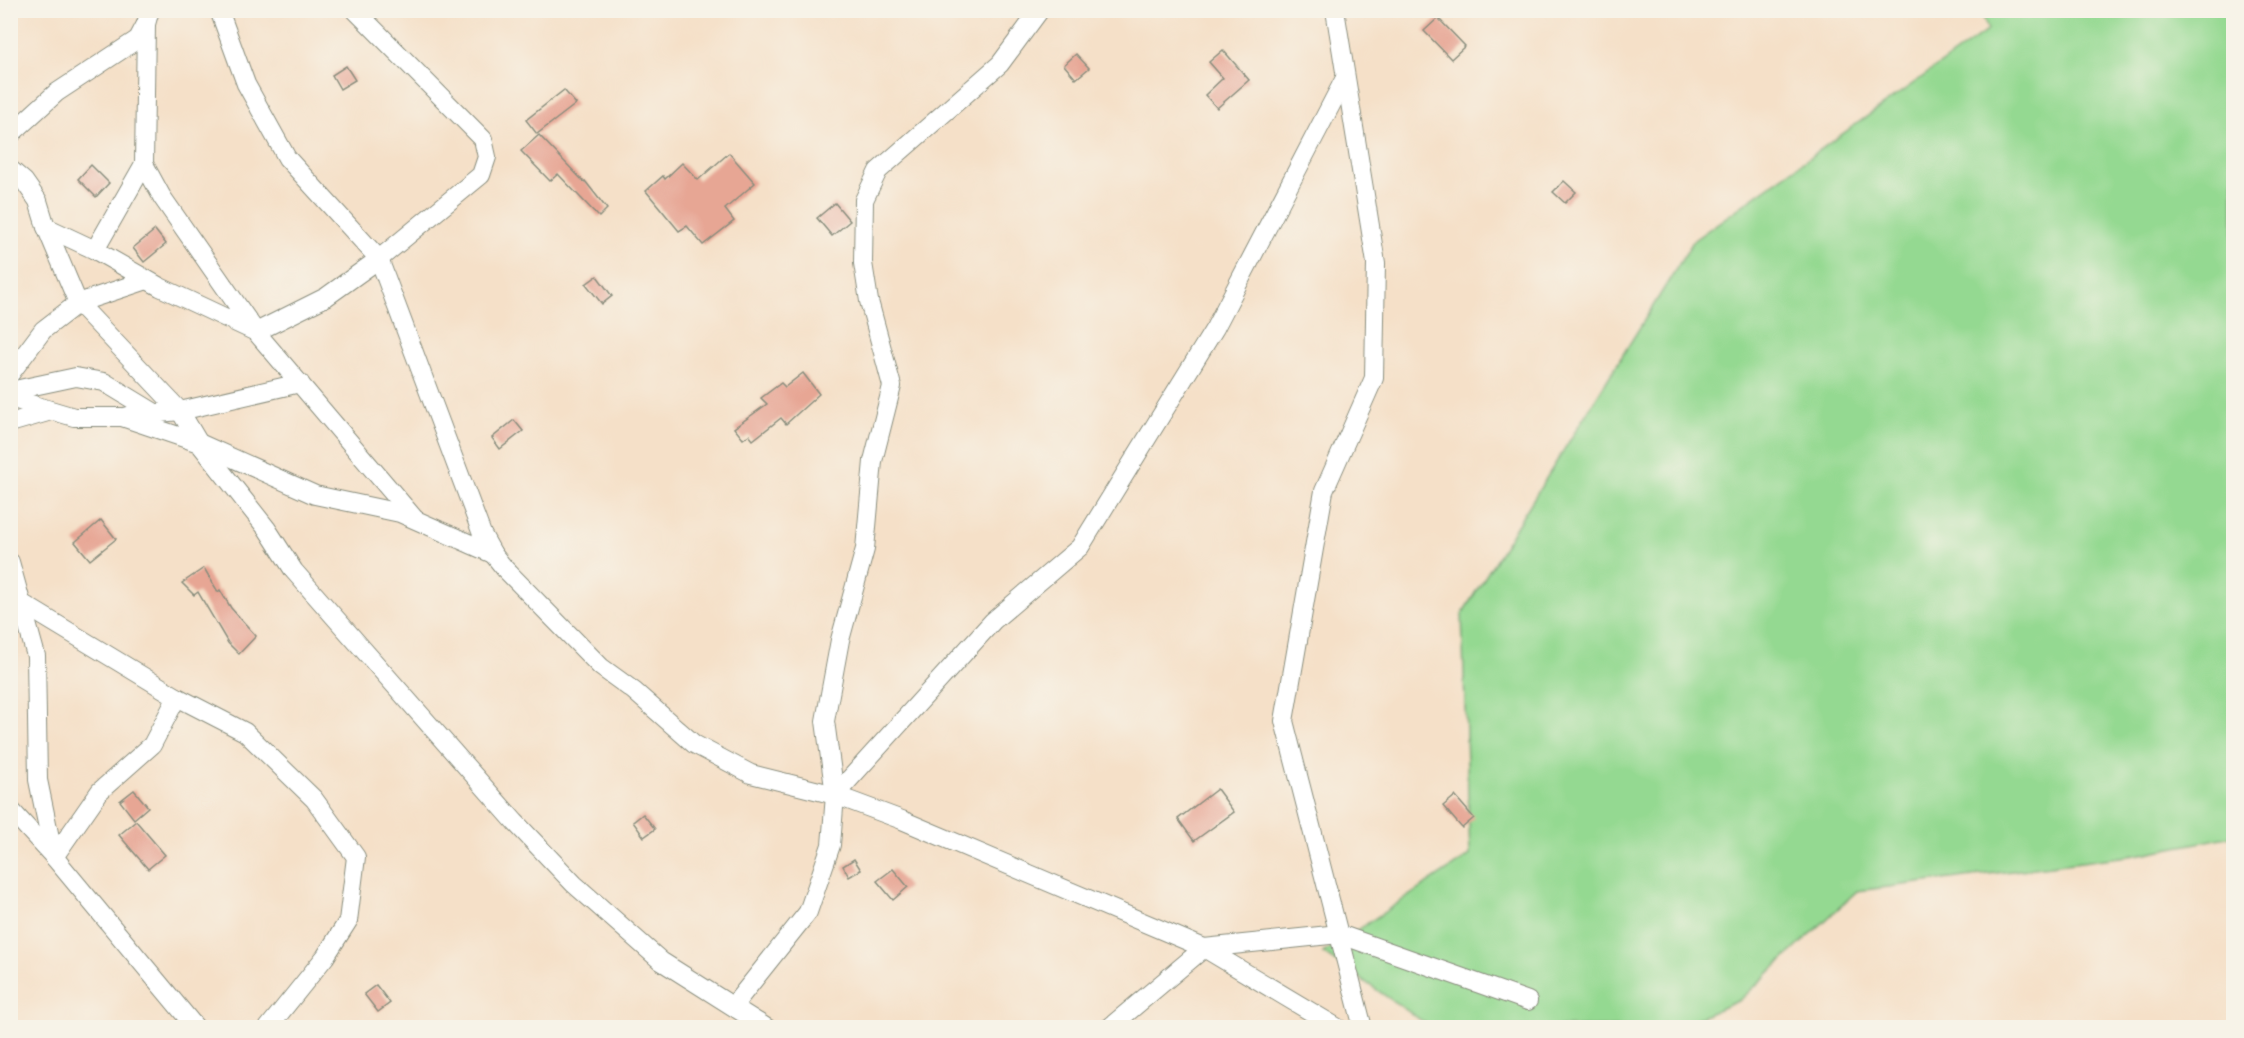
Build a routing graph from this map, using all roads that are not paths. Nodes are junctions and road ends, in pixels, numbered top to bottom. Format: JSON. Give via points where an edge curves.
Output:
{"nodes":[{"id":1,"x":219,"y":10,"type":"edge"},
{"id":2,"x":356,"y":10,"type":"edge"},
{"id":3,"x":1040,"y":10,"type":"edge"},
{"id":4,"x":1335,"y":10,"type":"edge"},
{"id":5,"x":148,"y":17,"type":"edge"},
{"id":6,"x":1345,"y":78,"type":"junction"},
{"id":7,"x":10,"y":135,"type":"edge"},
{"id":8,"x":144,"y":164,"type":"junction"},
{"id":9,"x":10,"y":169,"type":"edge"},
{"id":10,"x":46,"y":227,"type":"junction"},
{"id":11,"x":95,"y":250,"type":"junction"},
{"id":12,"x":379,"y":259,"type":"junction"},
{"id":13,"x":147,"y":279,"type":"junction"},
{"id":14,"x":78,"y":303,"type":"junction"},
{"id":15,"x":256,"y":332,"type":"junction"},
{"id":16,"x":10,"y":374,"type":"edge"},
{"id":17,"x":300,"y":383,"type":"junction"},
{"id":18,"x":10,"y":391,"type":"edge"},
{"id":19,"x":10,"y":398,"type":"edge"},
{"id":20,"x":51,"y":411,"type":"junction"},
{"id":21,"x":180,"y":411,"type":"junction"},
{"id":22,"x":155,"y":413,"type":"junction"},
{"id":23,"x":122,"y":417,"type":"junction"},
{"id":24,"x":10,"y":423,"type":"edge"},
{"id":25,"x":199,"y":444,"type":"junction"},
{"id":26,"x":415,"y":520,"type":"junction"},
{"id":27,"x":493,"y":554,"type":"junction"},
{"id":28,"x":10,"y":562,"type":"edge"},
{"id":29,"x":16,"y":599,"type":"edge"},
{"id":30,"x":177,"y":697,"type":"junction"},
{"id":31,"x":835,"y":795,"type":"junction"},
{"id":32,"x":10,"y":809,"type":"edge"},
{"id":33,"x":54,"y":857,"type":"junction"},
{"id":34,"x":1339,"y":934,"type":"junction"},
{"id":35,"x":1204,"y":948,"type":"junction"},
{"id":36,"x":1528,"y":1001,"type":"dead end"},
{"id":37,"x":734,"y":1006,"type":"junction"},
{"id":38,"x":196,"y":1028,"type":"edge"},
{"id":39,"x":268,"y":1028,"type":"edge"},
{"id":40,"x":767,"y":1028,"type":"edge"},
{"id":41,"x":1109,"y":1028,"type":"edge"},
{"id":42,"x":1338,"y":1028,"type":"edge"},
{"id":43,"x":1363,"y":1028,"type":"edge"}],
"edges":[{"from":1,"to":12,"type":"street","via":[[246,84],[287,158]]},
{"from":2,"to":12,"type":"street","via":[[483,139],[487,157],[481,175]]},
{"from":3,"to":31,"type":"street","via":[[1000,64],[878,171],[864,200],[863,263],[892,386],[873,461],[865,549],[840,640],[825,721]]},
{"from":4,"to":6,"type":"street"},
{"from":5,"to":7,"type":"street","via":[[138,39],[56,93]]},
{"from":5,"to":8,"type":"street"},
{"from":6,"to":31,"type":"street","via":[[1215,328],[1080,547],[993,621]]},
{"from":6,"to":34,"type":"street","via":[[1376,263],[1374,378],[1324,491],[1284,721]]},
{"from":8,"to":11,"type":"street"},
{"from":8,"to":15,"type":"street","via":[[162,197]]},
{"from":9,"to":10,"type":"street","via":[[38,201]]},
{"from":10,"to":11,"type":"street"},
{"from":10,"to":14,"type":"street"},
{"from":11,"to":13,"type":"street"},
{"from":12,"to":15,"type":"street","via":[[326,297]]},
{"from":12,"to":27,"type":"street","via":[[482,534]]},
{"from":13,"to":14,"type":"street"},
{"from":13,"to":15,"type":"street"},
{"from":14,"to":16,"type":"street","via":[[42,330]]},
{"from":14,"to":21,"type":"street"},
{"from":15,"to":17,"type":"street"},
{"from":17,"to":21,"type":"street"},
{"from":17,"to":26,"type":"street"},
{"from":18,"to":22,"type":"street","via":[[76,377],[104,382]]},
{"from":19,"to":20,"type":"street"},
{"from":20,"to":23,"type":"street","via":[[74,417]]},
{"from":20,"to":24,"type":"street"},
{"from":21,"to":22,"type":"street"},
{"from":21,"to":25,"type":"street"},
{"from":22,"to":23,"type":"street"},
{"from":23,"to":25,"type":"street"},
{"from":25,"to":26,"type":"street","via":[[315,495],[400,513]]},
{"from":25,"to":37,"type":"street","via":[[267,529],[294,571],[574,884],[661,961]]},
{"from":26,"to":27,"type":"street"},
{"from":27,"to":31,"type":"street","via":[[601,667],[694,744],[751,774]]},
{"from":28,"to":29,"type":"street"},
{"from":29,"to":30,"type":"street"},
{"from":29,"to":33,"type":"street","via":[[36,656],[38,780]]},
{"from":30,"to":33,"type":"street","via":[[152,745],[100,791]]},
{"from":30,"to":39,"type":"street","via":[[246,732],[314,799],[356,857],[348,921],[325,957]]},
{"from":31,"to":35,"type":"street"},
{"from":31,"to":37,"type":"street","via":[[831,845],[808,912]]},
{"from":32,"to":33,"type":"street"},
{"from":33,"to":38,"type":"street"},
{"from":34,"to":35,"type":"street"},
{"from":34,"to":36,"type":"street"},
{"from":34,"to":43,"type":"street"},
{"from":35,"to":41,"type":"street"},
{"from":35,"to":42,"type":"street"},
{"from":37,"to":40,"type":"street"}]}
